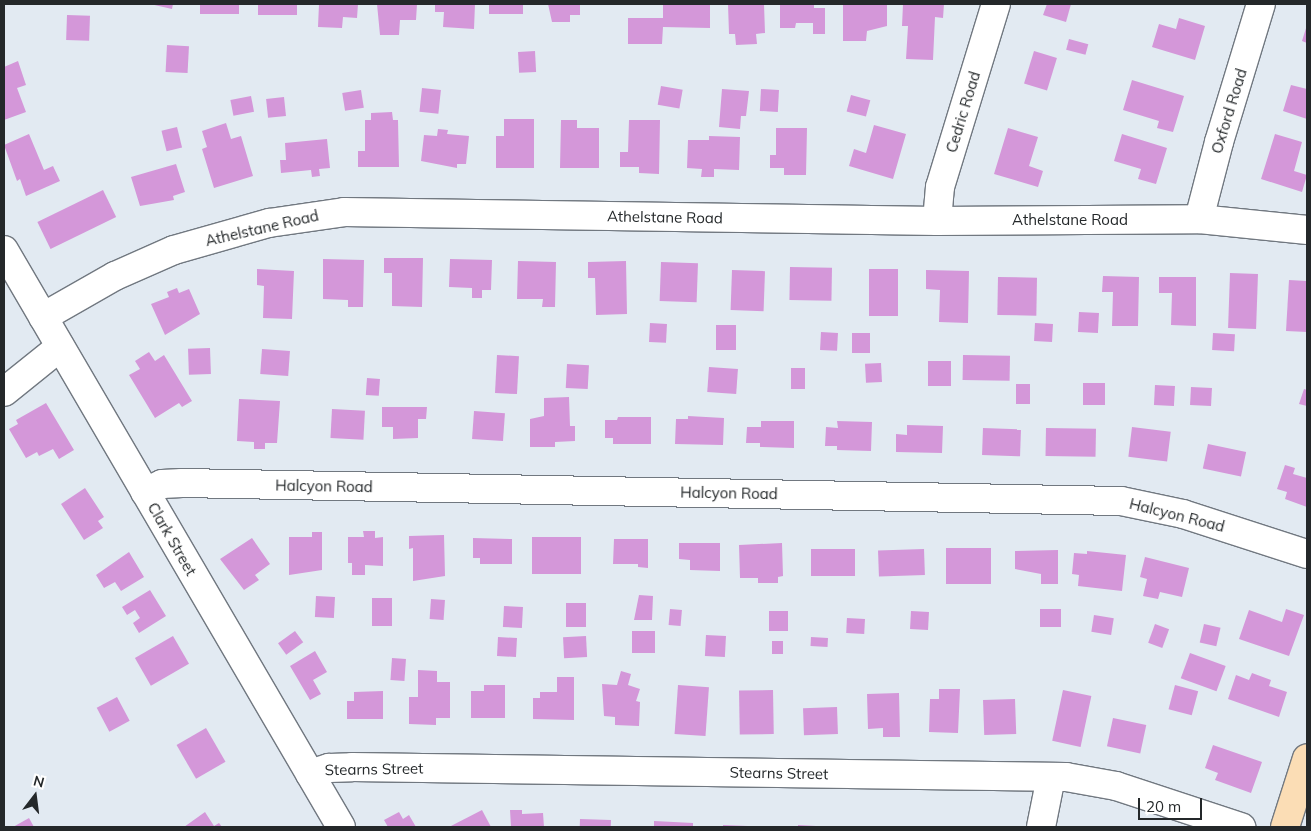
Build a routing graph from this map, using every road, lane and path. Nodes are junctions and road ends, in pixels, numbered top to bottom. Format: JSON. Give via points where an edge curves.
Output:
{"nodes":[{"id":1,"x":996,"y":4,"type":"edge"},
{"id":2,"x":1261,"y":4,"type":"edge"},
{"id":3,"x":1200,"y":219,"type":"junction"},
{"id":4,"x":937,"y":221,"type":"junction"},
{"id":5,"x":1307,"y":230,"type":"edge"},
{"id":6,"x":4,"y":250,"type":"edge"},
{"id":7,"x":43,"y":317,"type":"junction"},
{"id":8,"x":60,"y":347,"type":"junction"},
{"id":9,"x":4,"y":392,"type":"edge"},
{"id":10,"x":145,"y":492,"type":"junction"},
{"id":11,"x":1307,"y":554,"type":"edge"},
{"id":12,"x":1307,"y":758,"type":"edge"},
{"id":13,"x":310,"y":774,"type":"junction"},
{"id":14,"x":1051,"y":777,"type":"junction"},
{"id":15,"x":341,"y":827,"type":"edge"},
{"id":16,"x":1041,"y":827,"type":"edge"},
{"id":17,"x":1241,"y":827,"type":"edge"},
{"id":18,"x":1284,"y":827,"type":"edge"}],
"edges":[{"from":1,"to":4,"type":"street","name":"Cedric Road","via":[[940,187]]},
{"from":2,"to":3,"type":"street","name":"Oxford Road","via":[[1218,142]]},
{"from":3,"to":4,"type":"street","name":"Athelstane Road"},
{"from":3,"to":5,"type":"street","name":"Athelstane Road"},
{"from":4,"to":7,"type":"street","name":"Athelstane Road","via":[[369,212],[318,214],[244,229],[152,258]]},
{"from":6,"to":7,"type":"street","name":"Clark Street"},
{"from":7,"to":8,"type":"street","name":"Clark Street"},
{"from":8,"to":9,"type":"street"},
{"from":8,"to":10,"type":"street","name":"Clark Street"},
{"from":10,"to":11,"type":"street","name":"Halcyon Road","via":[[162,484],[182,483],[1121,501],[1183,514]]},
{"from":10,"to":13,"type":"street","name":"Clark Street"},
{"from":12,"to":18,"type":"main road"},
{"from":13,"to":14,"type":"street","name":"Stearns Street","via":[[329,768],[352,767]]},
{"from":13,"to":15,"type":"street","name":"Clark Street"},
{"from":14,"to":16,"type":"street"},
{"from":14,"to":17,"type":"street","name":"Stearns Street","via":[[1116,786]]}]}
